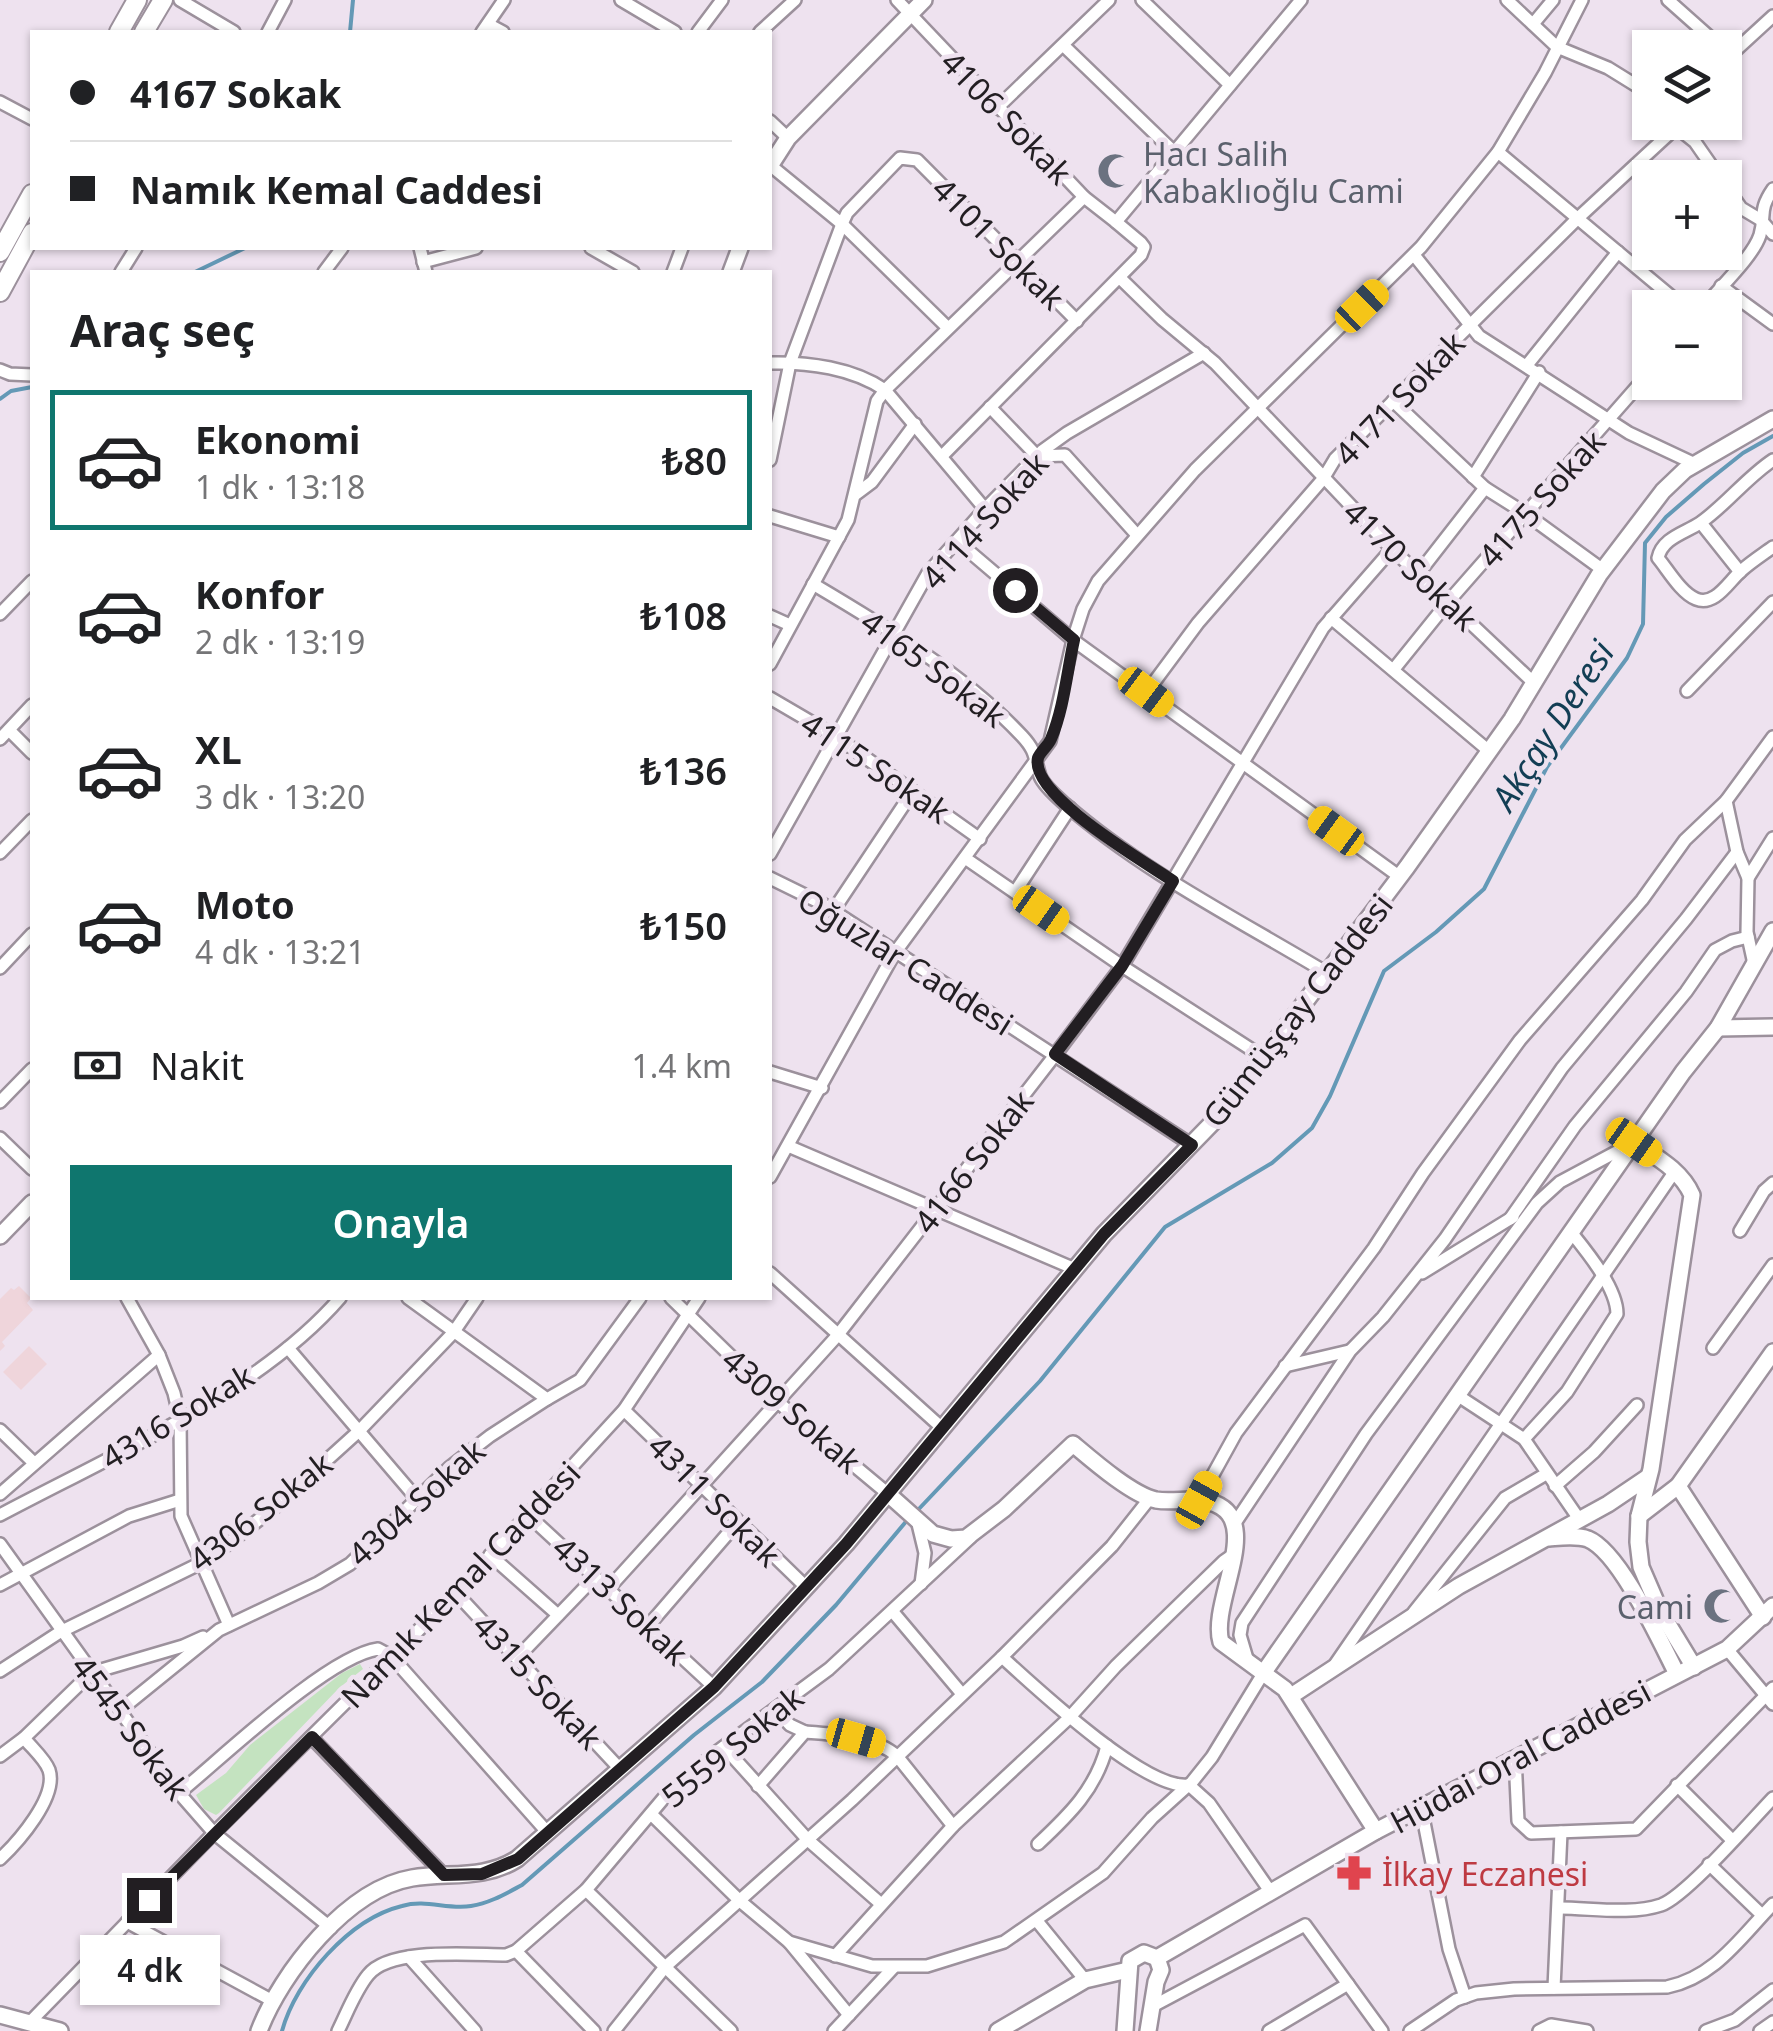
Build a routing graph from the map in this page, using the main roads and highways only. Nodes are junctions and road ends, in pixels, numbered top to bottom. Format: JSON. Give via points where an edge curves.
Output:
{"nodes":[{"id":1,"x":136,"y":0,"type":"edge"},
{"id":2,"x":163,"y":0,"type":"edge"},
{"id":3,"x":121,"y":30,"type":"edge"},
{"id":4,"x":145,"y":30,"type":"edge"},
{"id":5,"x":30,"y":198,"type":"edge"},
{"id":6,"x":30,"y":237,"type":"edge"},
{"id":7,"x":0,"y":252,"type":"edge"},
{"id":8,"x":0,"y":292,"type":"edge"}],
"edges":[{"from":1,"to":3,"type":"main road"},
{"from":2,"to":4,"type":"main road"},
{"from":5,"to":7,"type":"main road"},
{"from":6,"to":8,"type":"main road"}]}
